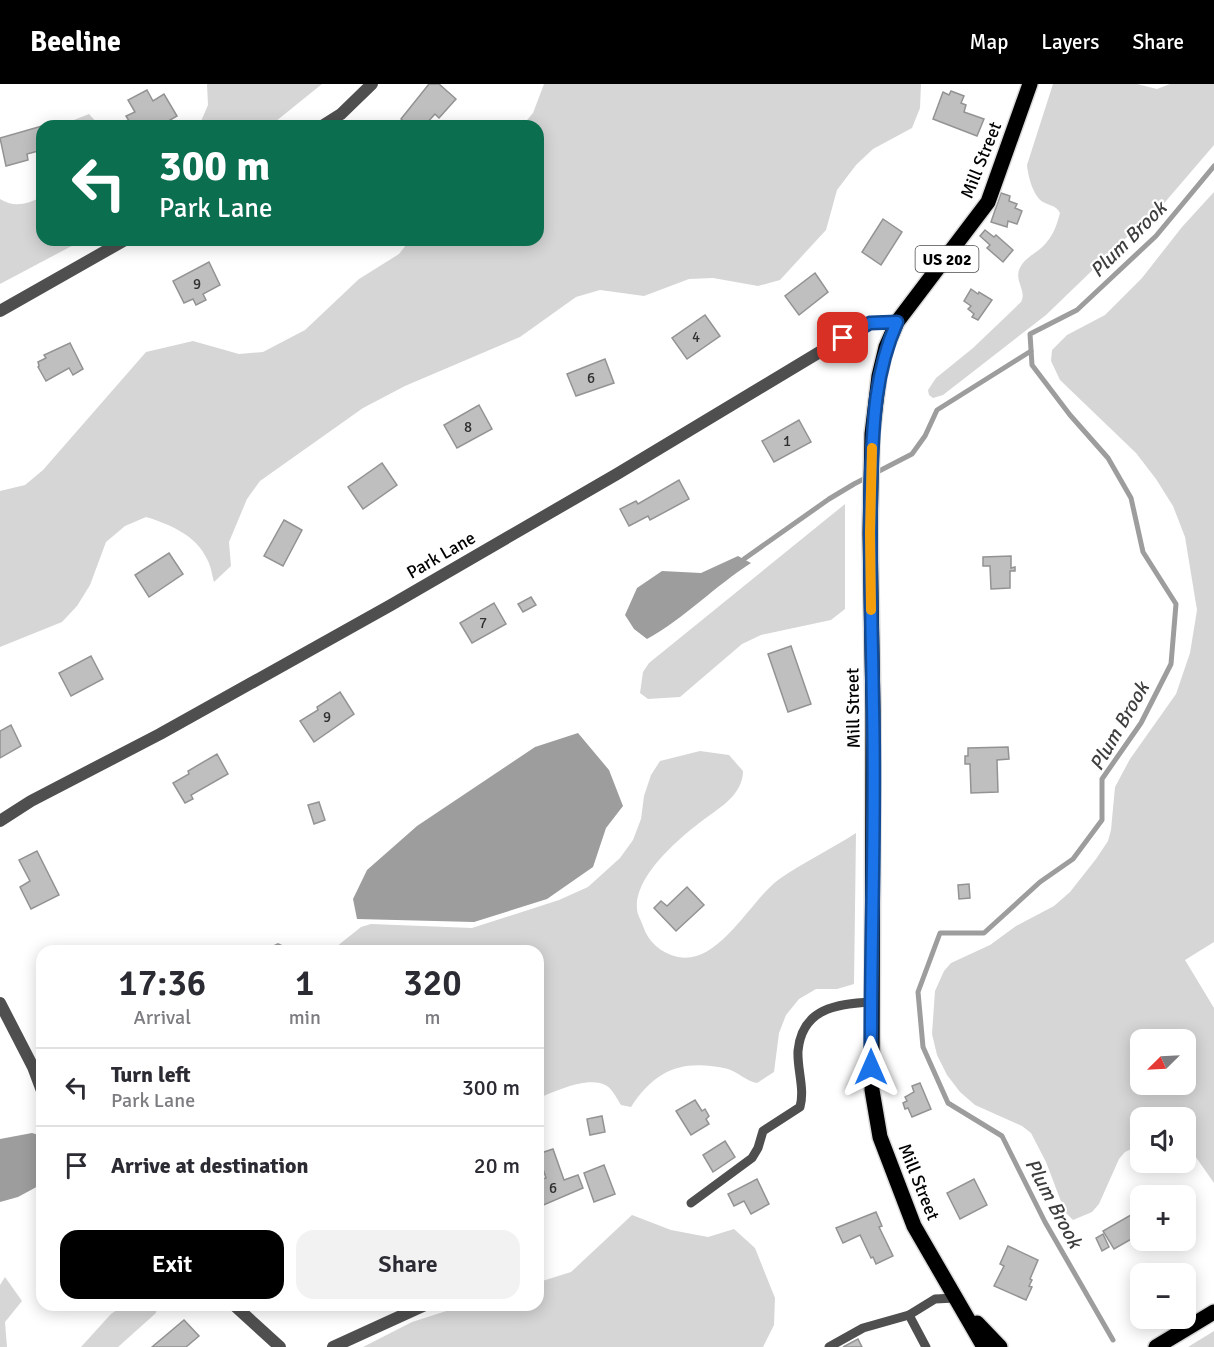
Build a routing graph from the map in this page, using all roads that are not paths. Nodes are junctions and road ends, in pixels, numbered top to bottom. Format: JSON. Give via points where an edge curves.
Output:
{"nodes":[{"id":1,"x":372,"y":84,"type":"edge"},
{"id":2,"x":1030,"y":84,"type":"edge"},
{"id":3,"x":332,"y":120,"type":"edge"},
{"id":4,"x":114,"y":246,"type":"edge"},
{"id":5,"x":0,"y":311,"type":"edge"},
{"id":6,"x":897,"y":322,"type":"junction"},
{"id":7,"x":0,"y":821,"type":"edge"},
{"id":8,"x":871,"y":1002,"type":"junction"},
{"id":9,"x":0,"y":1003,"type":"edge"},
{"id":10,"x":36,"y":1075,"type":"edge"},
{"id":11,"x":691,"y":1203,"type":"dead end"},
{"id":12,"x":955,"y":1299,"type":"junction"},
{"id":13,"x":241,"y":1311,"type":"edge"},
{"id":14,"x":412,"y":1311,"type":"edge"},
{"id":15,"x":1214,"y":1312,"type":"edge"},
{"id":16,"x":909,"y":1315,"type":"junction"},
{"id":17,"x":280,"y":1347,"type":"edge"},
{"id":18,"x":333,"y":1347,"type":"edge"},
{"id":19,"x":829,"y":1347,"type":"edge"},
{"id":20,"x":926,"y":1347,"type":"edge"},
{"id":21,"x":984,"y":1347,"type":"edge"},
{"id":22,"x":1000,"y":1347,"type":"edge"},
{"id":23,"x":1156,"y":1347,"type":"edge"}],
"edges":[{"from":1,"to":3,"type":"street"},
{"from":2,"to":6,"type":"main road","name":"Mill Street","number":"US 202","via":[[988,202]]},
{"from":4,"to":5,"type":"street"},
{"from":6,"to":7,"type":"street","name":"Park Lane","via":[[870,323],[843,338],[391,606]]},
{"from":6,"to":8,"type":"main road","name":"Mill Street","number":"US 202","via":[[879,375],[872,434]]},
{"from":8,"to":11,"type":"lane","via":[[834,1006],[811,1020],[798,1050],[800,1107],[763,1131],[752,1158]]},
{"from":8,"to":12,"type":"main road","name":"Mill Street","number":"US 202","via":[[872,1090],[880,1137],[914,1226]]},
{"from":9,"to":10,"type":"street"},
{"from":12,"to":16,"type":"lane","via":[[935,1299]]},
{"from":12,"to":21,"type":"main road","name":"Mill Street","number":"US 202"},
{"from":12,"to":22,"type":"main road","number":"US 202"},
{"from":13,"to":17,"type":"street"},
{"from":14,"to":18,"type":"street"},
{"from":15,"to":23,"type":"main road"},
{"from":16,"to":19,"type":"lane","via":[[863,1328]]},
{"from":16,"to":20,"type":"lane"}]}
